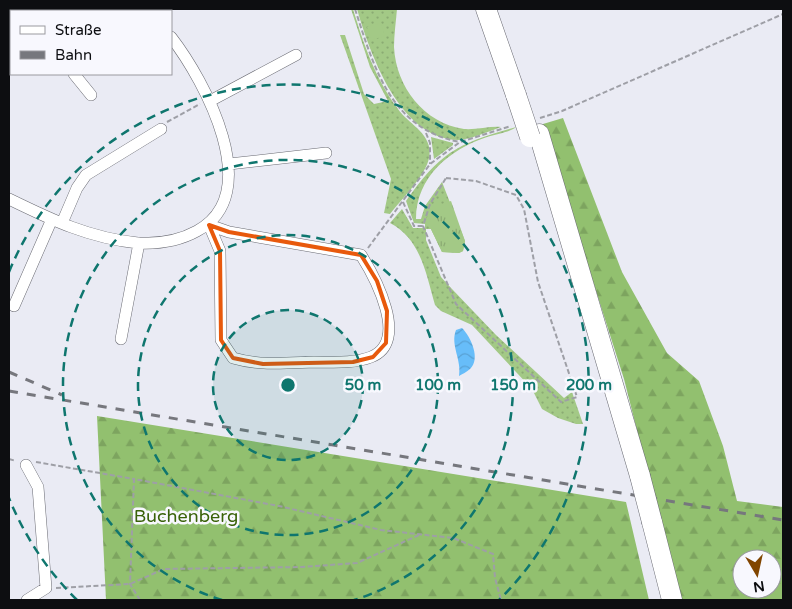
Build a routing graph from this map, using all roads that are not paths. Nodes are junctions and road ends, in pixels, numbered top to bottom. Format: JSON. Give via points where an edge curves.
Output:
{"nodes":[{"id":1,"x":486,"y":9,"type":"edge"},
{"id":2,"x":496,"y":9,"type":"edge"},
{"id":3,"x":172,"y":39,"type":"edge"},
{"id":4,"x":296,"y":55,"type":"dead end"},
{"id":5,"x":75,"y":75,"type":"edge"},
{"id":6,"x":521,"y":94,"type":"junction"},
{"id":7,"x":91,"y":95,"type":"dead end"},
{"id":8,"x":210,"y":101,"type":"junction"},
{"id":9,"x":161,"y":129,"type":"road end"},
{"id":10,"x":326,"y":153,"type":"dead end"},
{"id":11,"x":229,"y":164,"type":"junction"},
{"id":12,"x":9,"y":199,"type":"edge"},
{"id":13,"x":57,"y":221,"type":"junction"},
{"id":14,"x":209,"y":224,"type":"junction"},
{"id":15,"x":139,"y":243,"type":"junction"},
{"id":16,"x":14,"y":306,"type":"dead end"},
{"id":17,"x":121,"y":338,"type":"dead end"},
{"id":18,"x":26,"y":465,"type":"road end"},
{"id":19,"x":647,"y":523,"type":"junction"},
{"id":20,"x":27,"y":600,"type":"edge"},
{"id":21,"x":661,"y":600,"type":"edge"},
{"id":22,"x":672,"y":600,"type":"edge"}],
"edges":[{"from":1,"to":6,"type":"highway"},
{"from":2,"to":6,"type":"highway"},
{"from":3,"to":8,"type":"street"},
{"from":4,"to":8,"type":"street"},
{"from":5,"to":7,"type":"street"},
{"from":6,"to":19,"type":"highway","bridge":true},
{"from":8,"to":11,"type":"street"},
{"from":9,"to":13,"type":"street","via":[[86,175]]},
{"from":10,"to":11,"type":"street"},
{"from":11,"to":14,"type":"street","via":[[224,203]]},
{"from":12,"to":13,"type":"street"},
{"from":13,"to":15,"type":"street","via":[[95,237]]},
{"from":13,"to":16,"type":"street"},
{"from":14,"to":14,"type":"street","via":[[220,251],[221,340],[233,358],[246,362],[353,362],[373,357],[386,344],[389,330],[387,311],[377,281],[361,255],[229,232]]},
{"from":14,"to":15,"type":"street","via":[[170,241]]},
{"from":15,"to":17,"type":"street"},
{"from":18,"to":20,"type":"street","via":[[38,486],[46,588]]},
{"from":19,"to":21,"type":"highway"},
{"from":19,"to":22,"type":"highway"}]}
